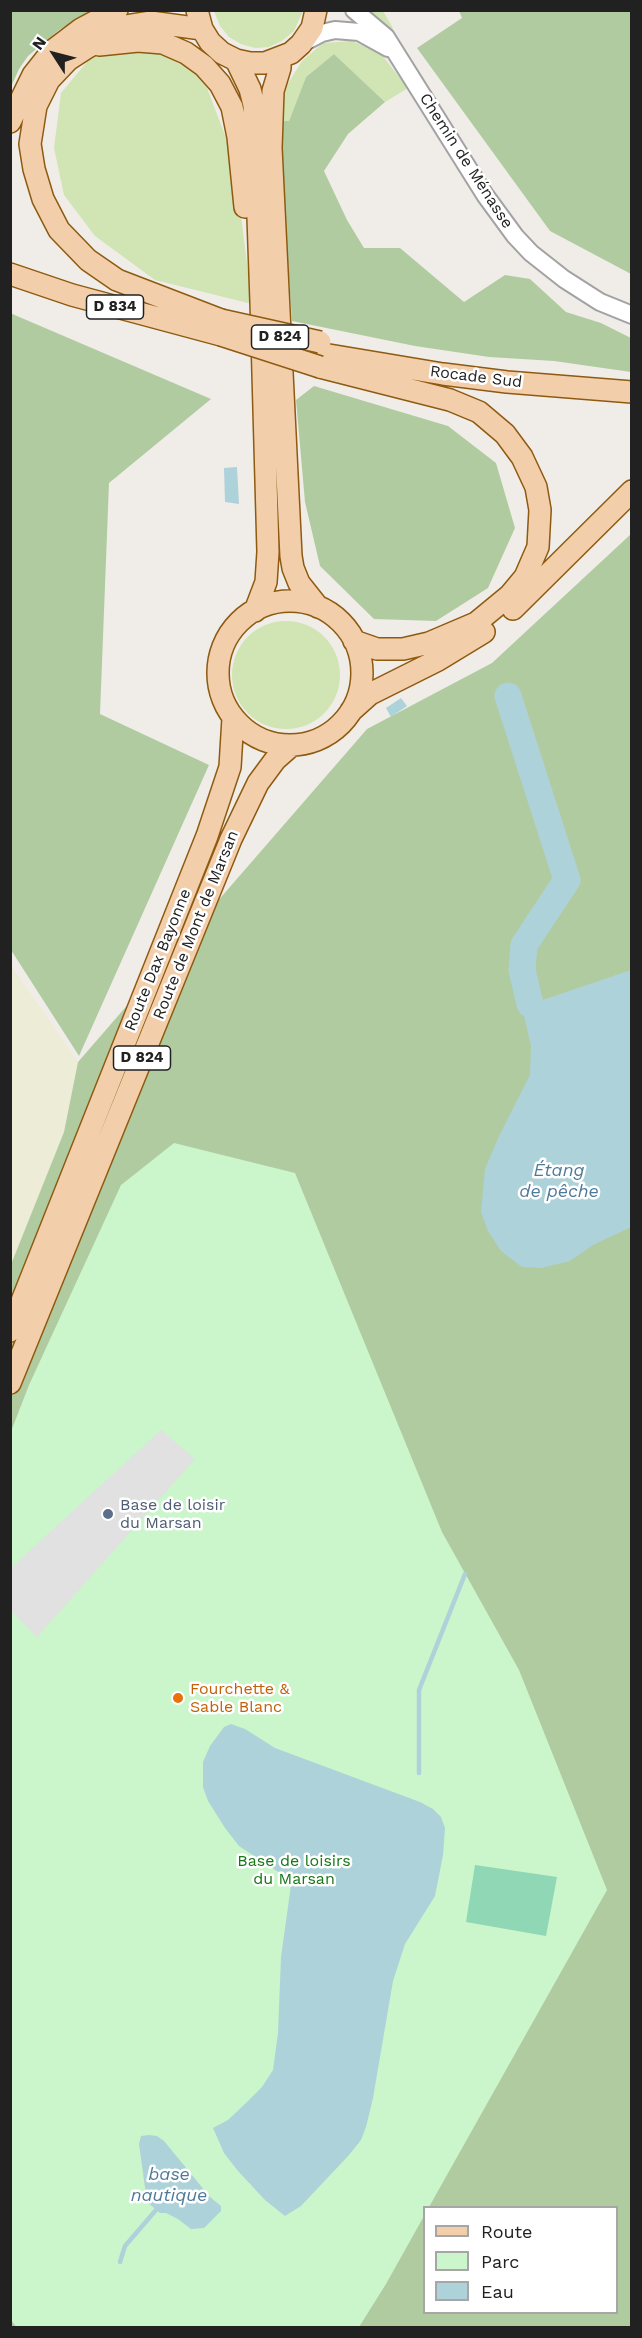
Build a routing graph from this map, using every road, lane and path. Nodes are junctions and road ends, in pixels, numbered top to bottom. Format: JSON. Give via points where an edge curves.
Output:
{"nodes":[{"id":1,"x":117,"y":10,"type":"edge"},
{"id":2,"x":316,"y":10,"type":"edge"},
{"id":3,"x":354,"y":10,"type":"edge"},
{"id":4,"x":200,"y":20,"type":"edge"},
{"id":5,"x":301,"y":44,"type":"junction"},
{"id":6,"x":88,"y":47,"type":"junction"},
{"id":7,"x":398,"y":55,"type":"junction"},
{"id":8,"x":280,"y":59,"type":"junction"},
{"id":9,"x":236,"y":60,"type":"junction"},
{"id":10,"x":10,"y":122,"type":"edge"},
{"id":11,"x":10,"y":274,"type":"edge"},
{"id":12,"x":261,"y":302,"type":"junction"},
{"id":13,"x":600,"y":302,"type":"junction"},
{"id":14,"x":632,"y":302,"type":"edge"},
{"id":15,"x":632,"y":315,"type":"edge"},
{"id":16,"x":221,"y":328,"type":"junction"},
{"id":17,"x":320,"y":354,"type":"junction"},
{"id":18,"x":632,"y":392,"type":"edge"},
{"id":19,"x":632,"y":490,"type":"edge"},
{"id":20,"x":318,"y":607,"type":"junction"},
{"id":21,"x":255,"y":611,"type":"junction"},
{"id":22,"x":354,"y":641,"type":"junction"},
{"id":23,"x":351,"y":711,"type":"junction"},
{"id":24,"x":233,"y":718,"type":"junction"},
{"id":25,"x":292,"y":745,"type":"junction"},
{"id":26,"x":10,"y":1331,"type":"edge"},
{"id":27,"x":10,"y":1383,"type":"edge"}],
"edges":[{"from":1,"to":10,"type":"main road","via":[[81,29],[52,51],[33,75]]},
{"from":2,"to":5,"type":"main road","via":[[312,28]]},
{"from":3,"to":7,"type":"street","name":"Chemin de Ménasse","via":[[386,37]]},
{"from":4,"to":6,"type":"main road","via":[[125,26]]},
{"from":4,"to":9,"type":"main road","via":[[210,42]]},
{"from":5,"to":7,"type":"street","name":"Chemin de Ménasse","via":[[322,33],[348,30],[374,39]]},
{"from":5,"to":8,"type":"main road"},
{"from":6,"to":12,"type":"main road","number":"D 824","via":[[138,41],[163,43],[186,53],[220,84],[232,108],[238,137],[252,279]]},
{"from":6,"to":16,"type":"main road","via":[[49,80],[36,106],[30,144],[43,198],[59,230],[88,260],[117,280]]},
{"from":7,"to":13,"type":"street","name":"Chemin de Ménasse","via":[[503,222],[548,268]]},
{"from":8,"to":9,"type":"main road","via":[[265,63]]},
{"from":8,"to":20,"type":"main road","number":"D 824","via":[[273,91],[271,148],[291,555],[299,583]]},
{"from":9,"to":12,"type":"main road","number":"D 824","via":[[254,105]]},
{"from":11,"to":16,"type":"main road","number":"D 834","via":[[72,295]]},
{"from":12,"to":21,"type":"main road","number":"D 824","via":[[268,552],[266,582]]},
{"from":13,"to":14,"type":"street"},
{"from":13,"to":15,"type":"street","name":"Chemin de Ménasse"},
{"from":16,"to":17,"type":"main road","number":"D 834","bridge":true},
{"from":17,"to":18,"type":"main road","name":"Rocade Sud","number":"D 834","via":[[443,375]]},
{"from":17,"to":22,"type":"main road","number":"D 824","via":[[479,412],[505,434],[522,457],[536,487],[540,510],[532,563],[519,585],[476,623],[429,643],[403,649],[377,650]]},
{"from":19,"to":23,"type":"main road","via":[[502,619],[438,660],[370,694]]},
{"from":20,"to":21,"type":"main road","via":[[287,601]]},
{"from":20,"to":22,"type":"main road","via":[[334,616]]},
{"from":21,"to":24,"type":"main road","via":[[231,632],[219,664],[219,683]]},
{"from":22,"to":23,"type":"main road","via":[[362,677]]},
{"from":23,"to":25,"type":"main road","via":[[326,735]]},
{"from":24,"to":25,"type":"main road","via":[[254,736]]},
{"from":24,"to":26,"type":"main road","name":"Route Dax Bayonne","number":"D 824","via":[[230,767],[207,837]]},
{"from":25,"to":27,"type":"main road","name":"Route de Mont de Marsan","number":"D 824","via":[[263,775],[234,832]]}]}
